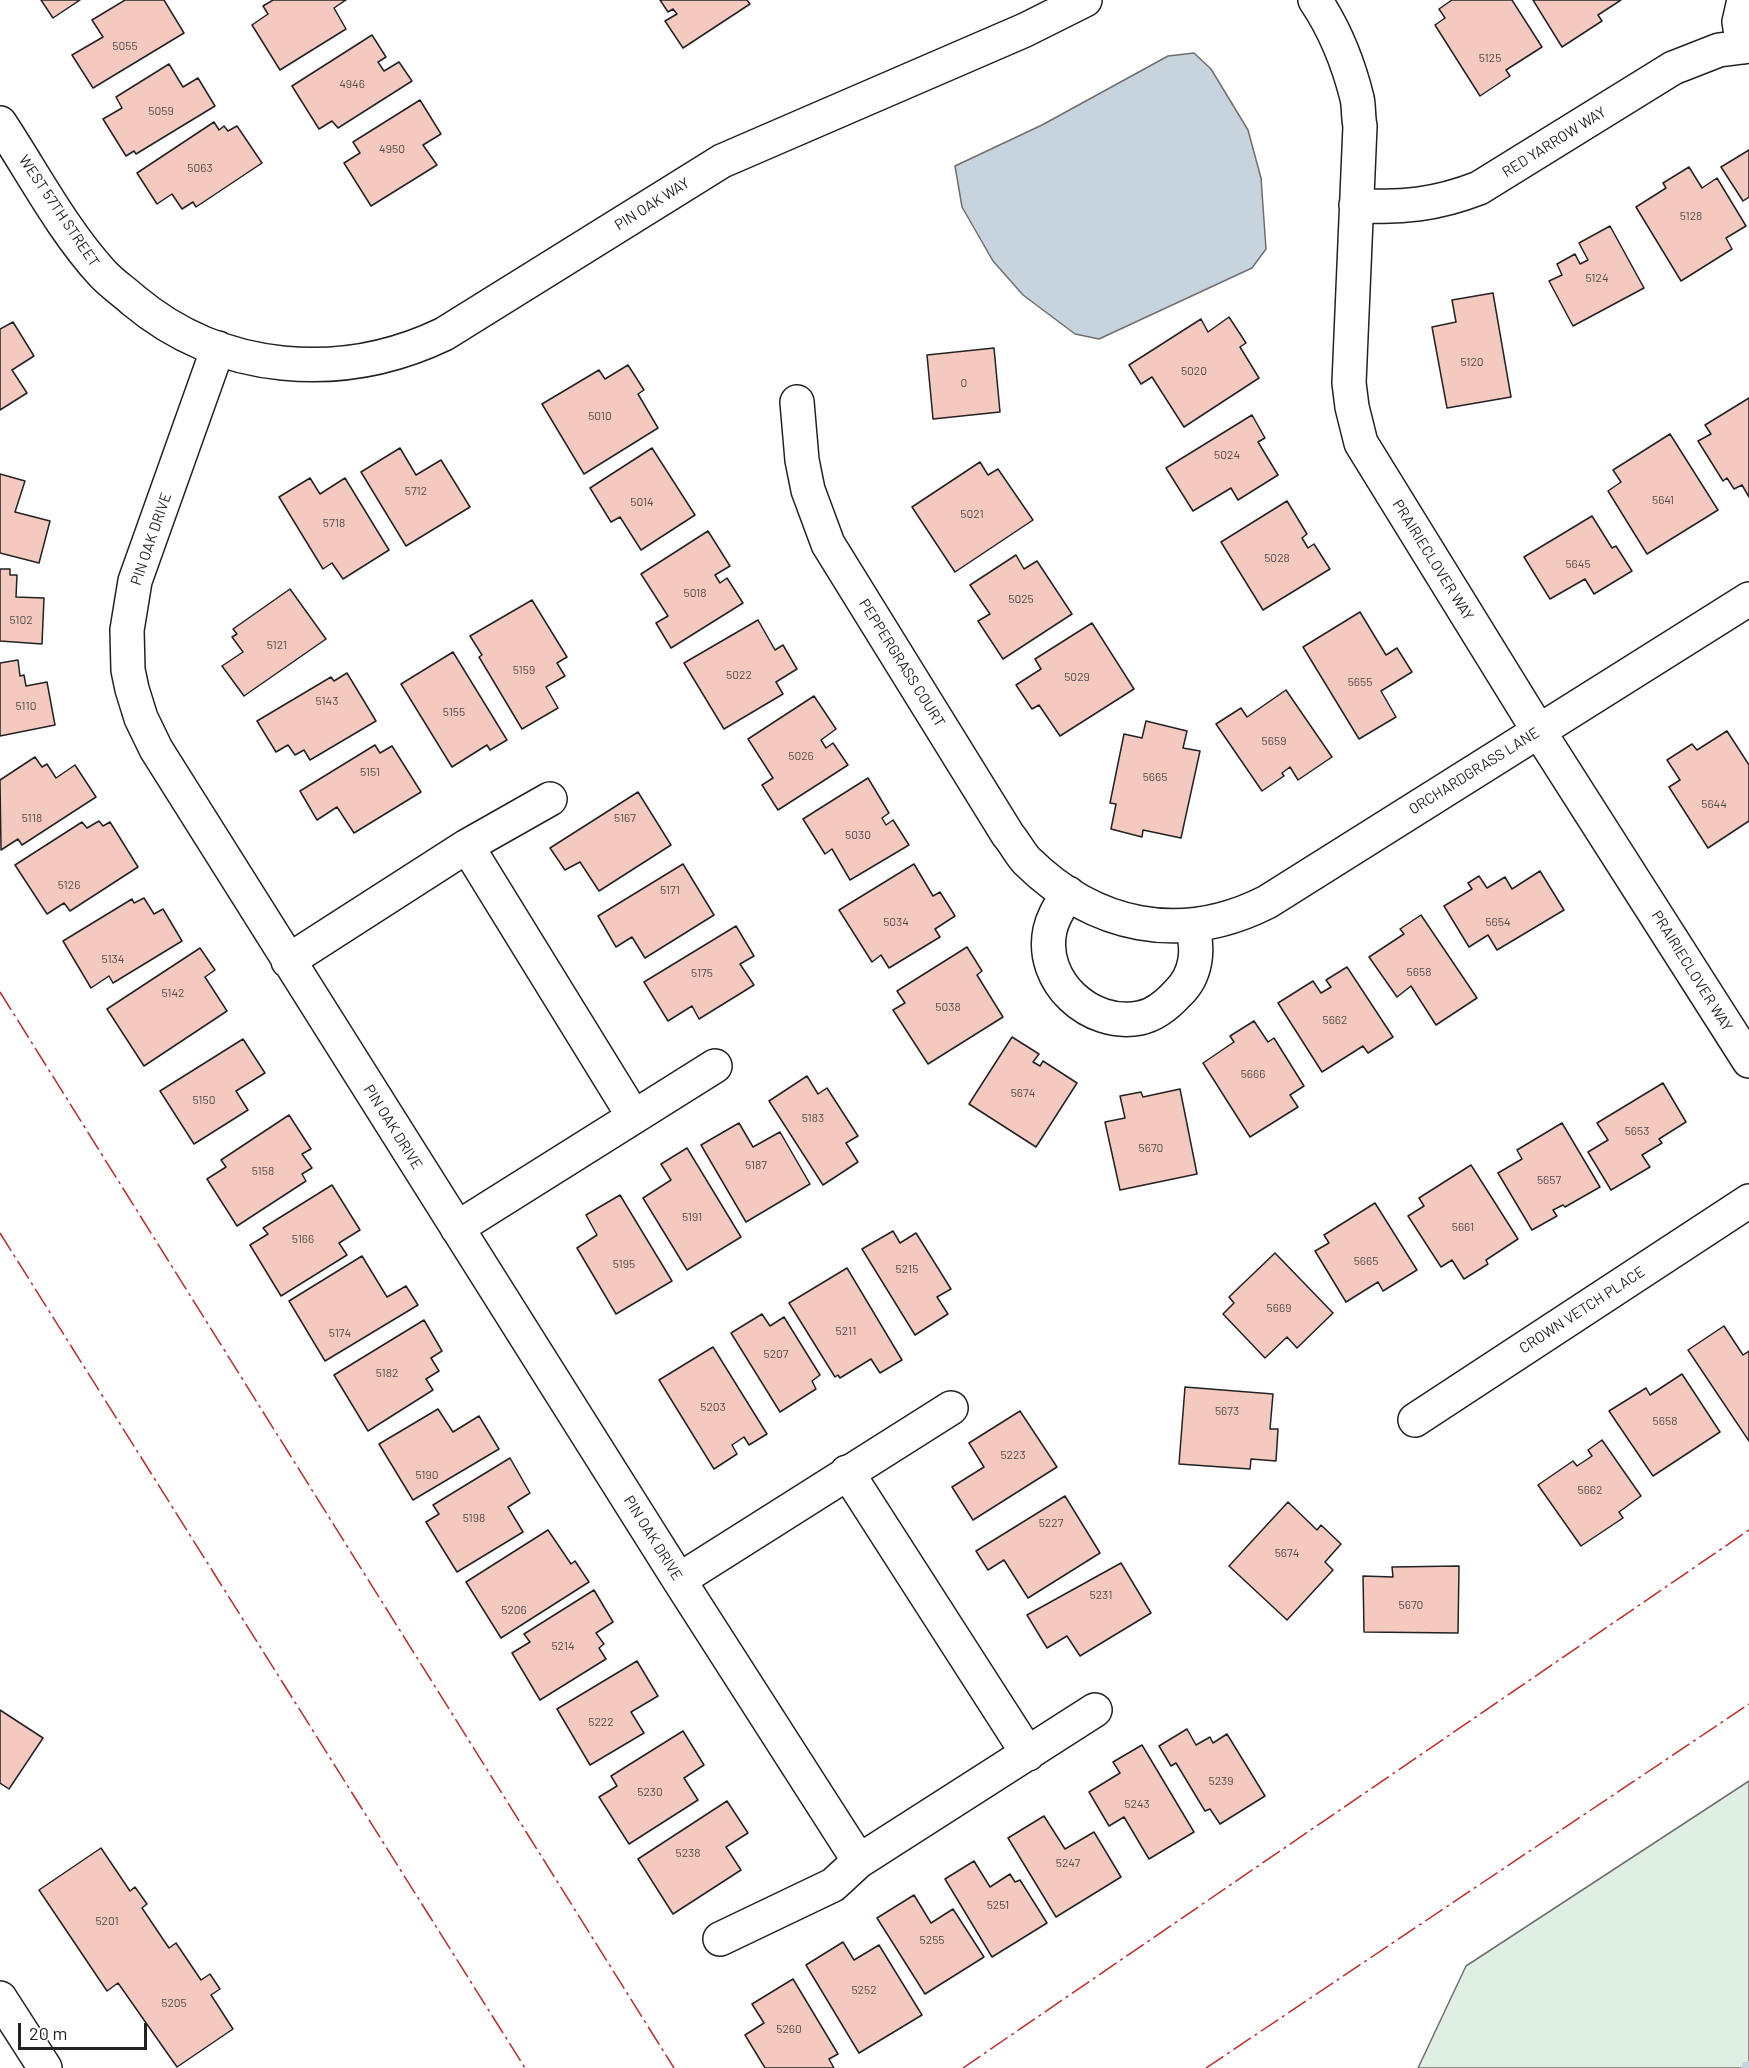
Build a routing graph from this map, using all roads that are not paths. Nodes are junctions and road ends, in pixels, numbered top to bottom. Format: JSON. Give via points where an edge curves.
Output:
{"nodes":[{"id":1,"x":1085,"y":0,"type":"edge"},
{"id":2,"x":1315,"y":0,"type":"edge"},
{"id":3,"x":1744,"y":0,"type":"edge"},
{"id":4,"x":1746,"y":47,"type":"edge"},
{"id":5,"x":0,"y":123,"type":"edge"},
{"id":6,"x":1356,"y":205,"type":"junction"},
{"id":7,"x":218,"y":348,"type":"junction"},
{"id":8,"x":797,"y":402,"type":"dead end"},
{"id":9,"x":1749,"y":599,"type":"edge"},
{"id":10,"x":1538,"y":730,"type":"junction"},
{"id":11,"x":550,"y":799,"type":"dead end"},
{"id":12,"x":467,"y":846,"type":"junction"},
{"id":13,"x":1068,"y":893,"type":"junction"},
{"id":14,"x":1130,"y":922,"type":"joint"},
{"id":15,"x":1192,"y":926,"type":"junction"},
{"id":16,"x":288,"y":961,"type":"junction"},
{"id":17,"x":1749,"y":1061,"type":"edge"},
{"id":18,"x":715,"y":1066,"type":"dead end"},
{"id":19,"x":634,"y":1117,"type":"junction"},
{"id":20,"x":1749,"y":1201,"type":"edge"},
{"id":21,"x":457,"y":1228,"type":"junction"},
{"id":22,"x":951,"y":1408,"type":"dead end"},
{"id":23,"x":1415,"y":1419,"type":"dead end"},
{"id":24,"x":847,"y":1472,"type":"junction"},
{"id":25,"x":679,"y":1580,"type":"junction"},
{"id":26,"x":1095,"y":1710,"type":"dead end"},
{"id":27,"x":1028,"y":1754,"type":"junction"},
{"id":28,"x":859,"y":1861,"type":"junction"},
{"id":29,"x":720,"y":1939,"type":"dead end"},
{"id":30,"x":0,"y":1998,"type":"edge"},
{"id":31,"x":45,"y":2068,"type":"edge"}],
"edges":[{"from":1,"to":7,"type":"street","name":"PIN OAK WAY","via":[[1025,30],[722,161],[424,344],[383,358],[321,366],[299,366]]},
{"from":2,"to":6,"type":"street","name":"PRAIRIECLOVER WAY","via":[[1346,56],[1358,102]]},
{"from":3,"to":4,"type":"street","name":"RED YARROW WAY","via":[[1739,22]]},
{"from":4,"to":6,"type":"street","name":"RED YARROW WAY","via":[[1709,53],[1673,68],[1479,188],[1412,206]]},
{"from":5,"to":7,"type":"street","name":"WEST 57TH STREET","via":[[79,245],[104,275],[149,313]]},
{"from":6,"to":10,"type":"street","name":"PRAIRIECLOVER WAY","via":[[1349,383],[1361,443]]},
{"from":7,"to":16,"type":"street","name":"PIN OAK DRIVE","via":[[135,581],[127,630],[128,670],[141,718],[156,749]]},
{"from":8,"to":13,"type":"street","name":"PEPPERGRASS COURT","via":[[808,490],[828,544],[1008,835],[1026,860]]},
{"from":9,"to":10,"type":"street","name":"ORCHARDGRASS LANE"},
{"from":10,"to":15,"type":"street","name":"ORCHARDGRASS LANE","via":[[1267,902],[1222,920]]},
{"from":10,"to":17,"type":"street","name":"PRAIRIECLOVER WAY"},
{"from":11,"to":12,"type":"street"},
{"from":12,"to":16,"type":"street"},
{"from":12,"to":19,"type":"street"},
{"from":13,"to":14,"type":"street","name":"PEPPERGRASS COURT","via":[[1087,906]]},
{"from":13,"to":15,"type":"street","via":[[1050,931],[1053,969],[1061,986],[1090,1012],[1140,1018],[1165,1006],[1186,986],[1196,959]]},
{"from":14,"to":15,"type":"street","name":"ORCHARDGRASS LANE"},
{"from":16,"to":21,"type":"street","name":"PIN OAK DRIVE"},
{"from":18,"to":19,"type":"street"},
{"from":19,"to":21,"type":"street"},
{"from":20,"to":23,"type":"street","name":"CROWN VETCH PLACE"},
{"from":21,"to":25,"type":"street","name":"PIN OAK DRIVE"},
{"from":22,"to":24,"type":"street"},
{"from":24,"to":25,"type":"street"},
{"from":24,"to":27,"type":"street"},
{"from":25,"to":28,"type":"street","name":"PIN OAK DRIVE"},
{"from":26,"to":27,"type":"street"},
{"from":27,"to":28,"type":"street"},
{"from":28,"to":29,"type":"street","via":[[833,1885]]},
{"from":30,"to":31,"type":"street"}]}
